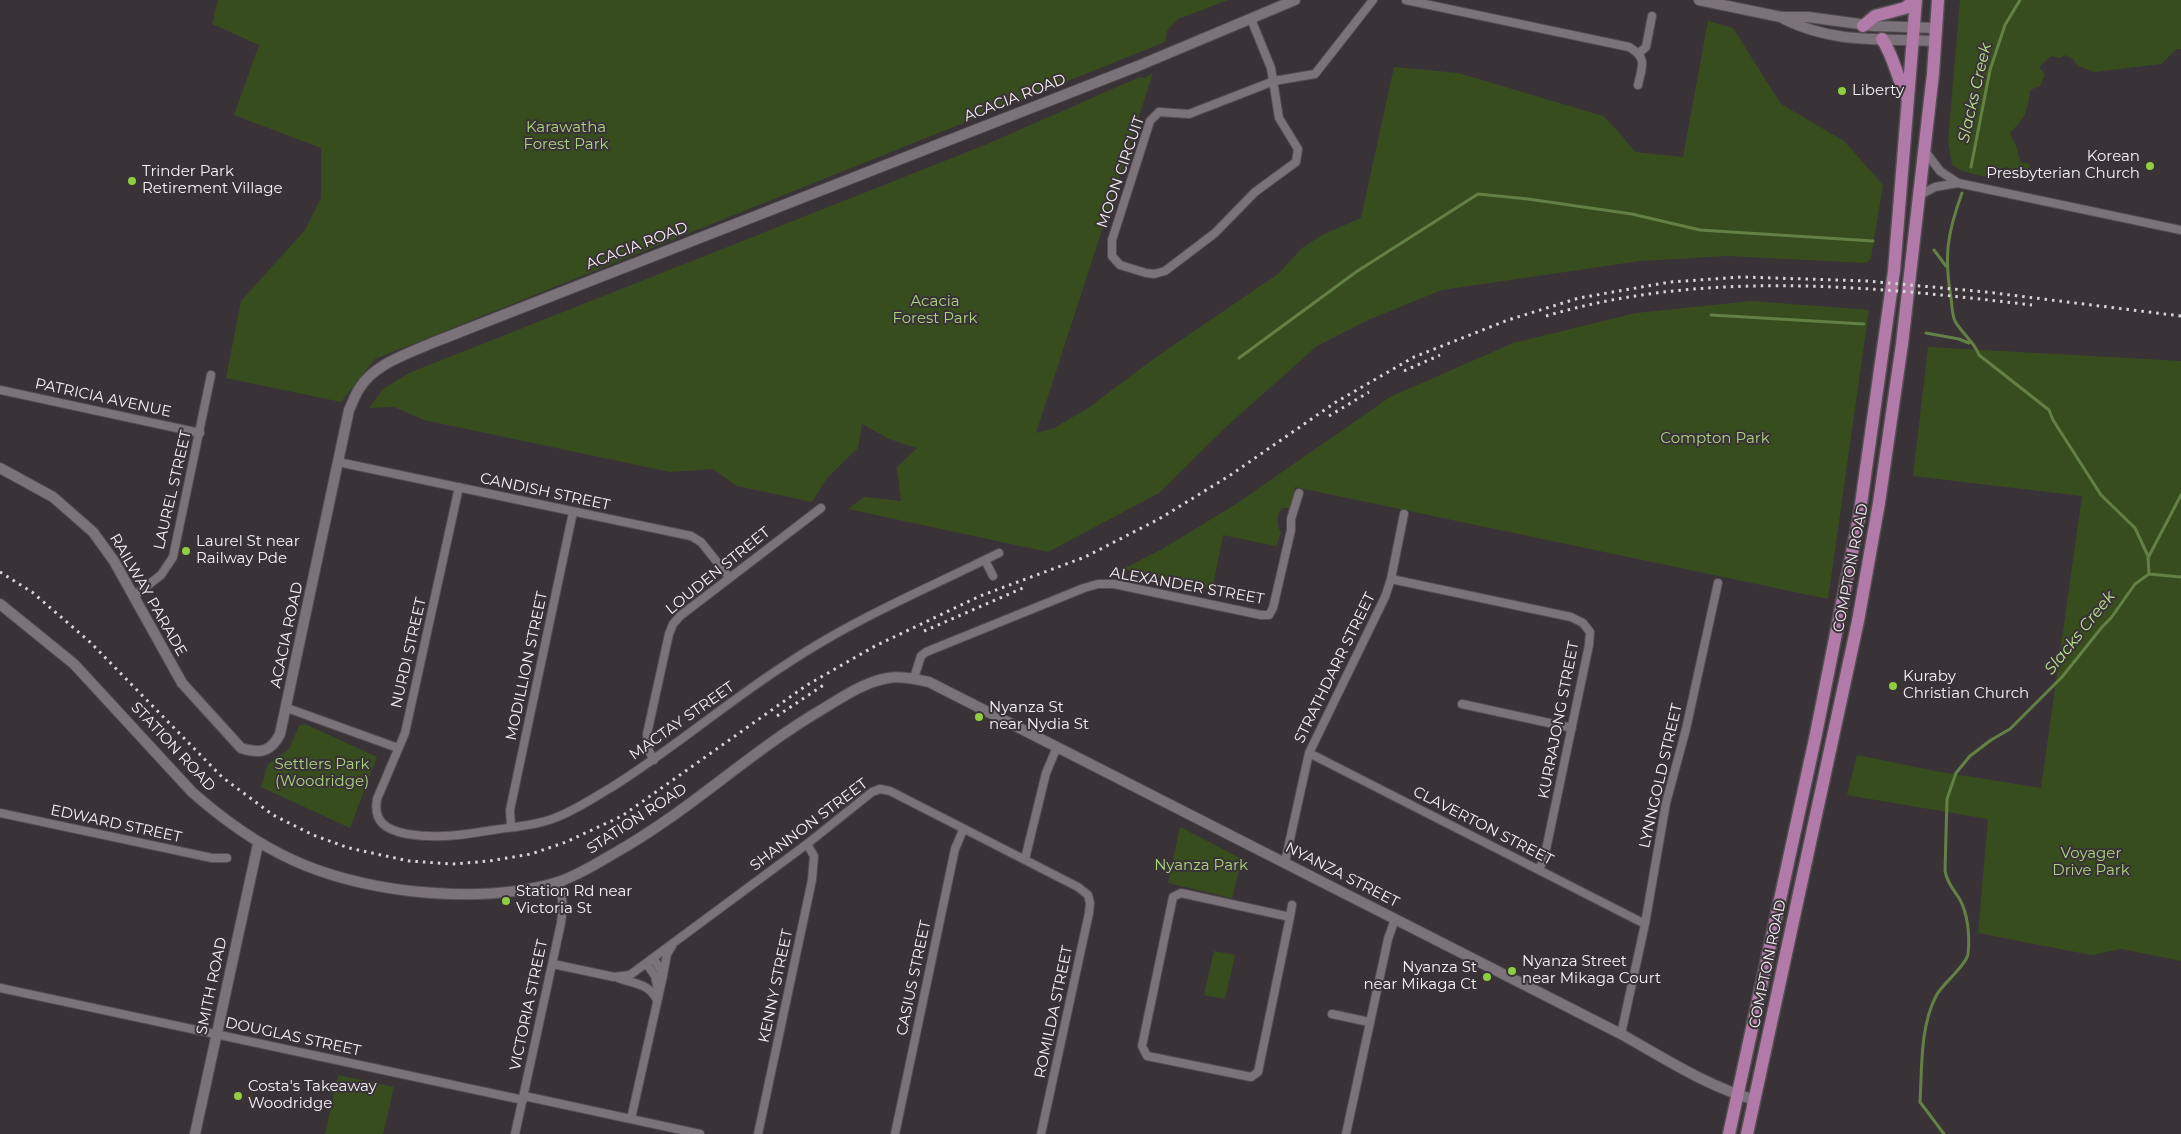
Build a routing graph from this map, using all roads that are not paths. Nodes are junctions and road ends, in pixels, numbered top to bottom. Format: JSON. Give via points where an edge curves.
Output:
{"nodes":[{"id":1,"x":1295,"y":0,"type":"edge"},
{"id":2,"x":1373,"y":0,"type":"edge"},
{"id":3,"x":1406,"y":0,"type":"edge"},
{"id":4,"x":1699,"y":0,"type":"edge"},
{"id":5,"x":1915,"y":0,"type":"edge"},
{"id":6,"x":1938,"y":0,"type":"edge"},
{"id":7,"x":1652,"y":16,"type":"dead end"},
{"id":8,"x":1781,"y":17,"type":"junction"},
{"id":9,"x":1251,"y":19,"type":"junction"},
{"id":10,"x":1864,"y":26,"type":"junction"},
{"id":11,"x":1913,"y":34,"type":"junction"},
{"id":12,"x":1936,"y":35,"type":"junction"},
{"id":13,"x":1882,"y":39,"type":"junction"},
{"id":14,"x":1639,"y":53,"type":"junction"},
{"id":15,"x":1274,"y":81,"type":"junction"},
{"id":16,"x":1638,"y":85,"type":"dead end"},
{"id":17,"x":1908,"y":99,"type":"junction"},
{"id":18,"x":1925,"y":151,"type":"junction"},
{"id":19,"x":1958,"y":183,"type":"junction"},
{"id":20,"x":1920,"y":195,"type":"junction"},
{"id":21,"x":2181,"y":230,"type":"edge"},
{"id":22,"x":211,"y":375,"type":"dead end"},
{"id":23,"x":0,"y":390,"type":"edge"},
{"id":24,"x":200,"y":433,"type":"junction"},
{"id":25,"x":1887,"y":459,"type":"junction"},
{"id":26,"x":338,"y":462,"type":"junction"},
{"id":27,"x":0,"y":468,"type":"edge"},
{"id":28,"x":1864,"y":484,"type":"junction"},
{"id":29,"x":459,"y":487,"type":"junction"},
{"id":30,"x":1299,"y":493,"type":"dead end"},
{"id":31,"x":821,"y":508,"type":"dead end"},
{"id":32,"x":573,"y":512,"type":"junction"},
{"id":33,"x":1404,"y":514,"type":"dead end"},
{"id":34,"x":999,"y":553,"type":"dead end"},
{"id":35,"x":985,"y":560,"type":"junction"},
{"id":36,"x":992,"y":576,"type":"dead end"},
{"id":37,"x":729,"y":578,"type":"junction"},
{"id":38,"x":1391,"y":579,"type":"junction"},
{"id":39,"x":1718,"y":583,"type":"dead end"},
{"id":40,"x":134,"y":596,"type":"junction"},
{"id":41,"x":0,"y":604,"type":"edge"},
{"id":42,"x":914,"y":678,"type":"junction"},
{"id":43,"x":1462,"y":704,"type":"dead end"},
{"id":44,"x":287,"y":708,"type":"junction"},
{"id":45,"x":1572,"y":728,"type":"junction"},
{"id":46,"x":1057,"y":747,"type":"junction"},
{"id":47,"x":398,"y":748,"type":"junction"},
{"id":48,"x":255,"y":752,"type":"joint"},
{"id":49,"x":1309,"y":754,"type":"junction"},
{"id":50,"x":654,"y":760,"type":"junction"},
{"id":51,"x":0,"y":813,"type":"edge"},
{"id":52,"x":380,"y":820,"type":"joint"},
{"id":53,"x":511,"y":827,"type":"junction"},
{"id":54,"x":963,"y":830,"type":"junction"},
{"id":55,"x":258,"y":844,"type":"junction"},
{"id":56,"x":807,"y":844,"type":"junction"},
{"id":57,"x":227,"y":858,"type":"dead end"},
{"id":58,"x":1025,"y":859,"type":"junction"},
{"id":59,"x":1285,"y":862,"type":"junction"},
{"id":60,"x":1540,"y":869,"type":"junction"},
{"id":61,"x":559,"y":882,"type":"junction"},
{"id":62,"x":1088,"y":895,"type":"joint"},
{"id":63,"x":1292,"y":905,"type":"dead end"},
{"id":64,"x":1290,"y":917,"type":"junction"},
{"id":65,"x":1395,"y":919,"type":"junction"},
{"id":66,"x":1645,"y":924,"type":"junction"},
{"id":67,"x":674,"y":942,"type":"junction"},
{"id":68,"x":653,"y":958,"type":"junction"},
{"id":69,"x":646,"y":963,"type":"junction"},
{"id":70,"x":553,"y":964,"type":"junction"},
{"id":71,"x":614,"y":976,"type":"junction"},
{"id":72,"x":662,"y":977,"type":"junction"},
{"id":73,"x":0,"y":988,"type":"edge"},
{"id":74,"x":657,"y":999,"type":"junction"},
{"id":75,"x":1332,"y":1014,"type":"dead end"},
{"id":76,"x":1369,"y":1022,"type":"junction"},
{"id":77,"x":1621,"y":1034,"type":"junction"},
{"id":78,"x":216,"y":1035,"type":"junction"},
{"id":79,"x":1737,"y":1095,"type":"junction"},
{"id":80,"x":523,"y":1098,"type":"junction"},
{"id":81,"x":1754,"y":1100,"type":"junction"},
{"id":82,"x":631,"y":1119,"type":"junction"},
{"id":83,"x":195,"y":1134,"type":"edge"},
{"id":84,"x":515,"y":1134,"type":"edge"},
{"id":85,"x":700,"y":1134,"type":"edge"},
{"id":86,"x":758,"y":1134,"type":"edge"},
{"id":87,"x":895,"y":1134,"type":"edge"},
{"id":88,"x":1041,"y":1134,"type":"edge"},
{"id":89,"x":1346,"y":1134,"type":"edge"},
{"id":90,"x":1729,"y":1134,"type":"edge"},
{"id":91,"x":1747,"y":1134,"type":"edge"}],
"edges":[{"from":1,"to":9,"type":"street","name":"ACACIA ROAD"},
{"from":2,"to":15,"type":"street","via":[[1314,74]]},
{"from":3,"to":14,"type":"street","via":[[1628,47]]},
{"from":4,"to":8,"type":"street"},
{"from":5,"to":10,"type":"main road","via":[[1905,8],[1875,16]]},
{"from":5,"to":11,"type":"main road","name":"COMPTON ROAD"},
{"from":6,"to":12,"type":"main road","name":"COMPTON ROAD"},
{"from":7,"to":14,"type":"street","via":[[1646,47]]},
{"from":8,"to":10,"type":"street","via":[[1808,17]]},
{"from":8,"to":13,"type":"street","via":[[1814,31],[1855,39]]},
{"from":9,"to":15,"type":"street","name":"MOON CIRCUIT"},
{"from":9,"to":26,"type":"street","name":"ACACIA ROAD","via":[[441,339],[387,364],[359,388],[349,410]]},
{"from":10,"to":11,"type":"street"},
{"from":11,"to":12,"type":"street"},
{"from":11,"to":13,"type":"street"},
{"from":11,"to":17,"type":"main road","name":"COMPTON ROAD"},
{"from":12,"to":18,"type":"main road","name":"COMPTON ROAD"},
{"from":13,"to":17,"type":"main road"},
{"from":14,"to":16,"type":"street","via":[[1643,62]]},
{"from":15,"to":15,"type":"street","name":"MOON CIRCUIT","via":[[1189,114],[1164,112],[1155,115],[1150,121],[1112,240],[1115,260],[1146,273],[1165,271],[1215,233],[1255,192],[1296,162],[1298,149],[1279,118]]},
{"from":17,"to":28,"type":"main road","name":"COMPTON ROAD","via":[[1894,271]]},
{"from":18,"to":19,"type":"street","via":[[1940,170]]},
{"from":18,"to":20,"type":"main road","name":"COMPTON ROAD"},
{"from":19,"to":20,"type":"street","via":[[1935,187]]},
{"from":19,"to":21,"type":"street"},
{"from":20,"to":25,"type":"main road","name":"COMPTON ROAD"},
{"from":22,"to":24,"type":"street","name":"LAUREL STREET"},
{"from":23,"to":24,"type":"street","name":"PATRICIA AVENUE"},
{"from":24,"to":40,"type":"street","name":"LAUREL STREET","via":[[172,557],[161,575]]},
{"from":25,"to":28,"type":"main road","via":[[1877,459],[1873,474]]},
{"from":25,"to":81,"type":"main road","name":"COMPTON ROAD","via":[[1858,621]]},
{"from":26,"to":29,"type":"street","name":"CANDISH STREET"},
{"from":26,"to":44,"type":"street","name":"ACACIA ROAD"},
{"from":27,"to":40,"type":"street","name":"RAILWAY PARADE","via":[[53,497],[76,515],[114,560]]},
{"from":28,"to":79,"type":"main road","name":"COMPTON ROAD","via":[[1816,734]]},
{"from":29,"to":32,"type":"street","name":"CANDISH STREET"},
{"from":29,"to":47,"type":"street","name":"NURDI STREET","via":[[405,733]]},
{"from":30,"to":42,"type":"street","name":"ALEXANDER STREET","via":[[1269,615],[1114,584],[1098,584],[926,652],[921,656]]},
{"from":31,"to":37,"type":"street","name":"LOUDEN STREET"},
{"from":32,"to":37,"type":"street","name":"CANDISH STREET","via":[[691,536],[702,542]]},
{"from":32,"to":53,"type":"street","name":"MODILLION STREET","via":[[510,810]]},
{"from":33,"to":38,"type":"street","name":"STRATHDARR STREET"},
{"from":34,"to":35,"type":"street","name":"MACTAY STREET"},
{"from":35,"to":36,"type":"street"},
{"from":35,"to":50,"type":"street","name":"MACTAY STREET","via":[[862,620],[788,662]]},
{"from":37,"to":50,"type":"street","name":"LOUDEN STREET","via":[[673,624],[647,734]]},
{"from":38,"to":45,"type":"street","name":"KURRAJONG STREET","via":[[1571,617],[1583,623],[1590,632],[1589,645]]},
{"from":38,"to":49,"type":"street","name":"STRATHDARR STREET"},
{"from":39,"to":66,"type":"street","name":"LYNNGOLD STREET","via":[[1666,803]]},
{"from":40,"to":48,"type":"street","name":"RAILWAY PARADE","via":[[182,683],[242,748]]},
{"from":41,"to":55,"type":"street","name":"STATION ROAD","via":[[93,682],[192,792]]},
{"from":42,"to":46,"type":"street","name":"NYANZA STREET","via":[[946,690]]},
{"from":42,"to":61,"type":"street","name":"STATION ROAD","via":[[886,678],[844,696],[774,741],[666,822]]},
{"from":43,"to":45,"type":"street"},
{"from":44,"to":47,"type":"street"},
{"from":44,"to":48,"type":"street","name":"ACACIA ROAD","via":[[275,745]]},
{"from":45,"to":60,"type":"street","name":"KURRAJONG STREET"},
{"from":46,"to":58,"type":"street","via":[[1046,772]]},
{"from":46,"to":59,"type":"street","name":"NYANZA STREET"},
{"from":47,"to":52,"type":"street","name":"NURDI STREET","via":[[377,799],[375,810]]},
{"from":49,"to":59,"type":"street","name":"STRATHDARR STREET"},
{"from":49,"to":60,"type":"street","name":"CLAVERTON STREET"},
{"from":50,"to":53,"type":"street","name":"MACTAY STREET","via":[[566,813],[537,824]]},
{"from":51,"to":57,"type":"street","name":"EDWARD STREET","via":[[212,858]]},
{"from":52,"to":53,"type":"street","name":"MACTAY STREET","via":[[386,828],[404,833],[445,838]]},
{"from":54,"to":56,"type":"street","name":"SHANNON STREET","via":[[890,791],[880,789]]},
{"from":54,"to":58,"type":"street","name":"SHANNON STREET"},
{"from":54,"to":87,"type":"street","name":"CASIUS STREET","via":[[955,849]]},
{"from":55,"to":61,"type":"street","name":"STATION ROAD","via":[[321,873],[386,888],[452,894]]},
{"from":55,"to":78,"type":"street","name":"SMITH ROAD"},
{"from":56,"to":67,"type":"street","name":"SHANNON STREET"},
{"from":56,"to":86,"type":"street","name":"KENNY STREET","via":[[814,856],[812,880]]},
{"from":58,"to":62,"type":"street","name":"SHANNON STREET"},
{"from":59,"to":65,"type":"street","name":"NYANZA STREET"},
{"from":60,"to":66,"type":"street","name":"CLAVERTON STREET"},
{"from":61,"to":70,"type":"street","name":"VICTORIA STREET","via":[[563,906]]},
{"from":62,"to":88,"type":"street","name":"ROMILDA STREET","via":[[1089,913]]},
{"from":63,"to":64,"type":"street"},
{"from":64,"to":64,"type":"street","via":[[1255,1076],[1147,1056],[1142,1046],[1173,897],[1181,893]]},
{"from":65,"to":76,"type":"street"},
{"from":65,"to":77,"type":"street","name":"NYANZA STREET"},
{"from":66,"to":77,"type":"street","name":"LYNNGOLD STREET"},
{"from":67,"to":68,"type":"street","name":"SHANNON STREET"},
{"from":67,"to":72,"type":"street","via":[[667,954]]},
{"from":68,"to":69,"type":"street","name":"SHANNON STREET"},
{"from":68,"to":72,"type":"street"},
{"from":69,"to":71,"type":"street","name":"SHANNON STREET","via":[[630,975]]},
{"from":69,"to":74,"type":"street","via":[[655,976]]},
{"from":70,"to":71,"type":"street","name":"SHANNON STREET"},
{"from":70,"to":80,"type":"street","name":"VICTORIA STREET"},
{"from":71,"to":74,"type":"street","via":[[644,985]]},
{"from":72,"to":74,"type":"street"},
{"from":73,"to":78,"type":"street","name":"DOUGLAS STREET"},
{"from":74,"to":82,"type":"street"},
{"from":75,"to":76,"type":"street"},
{"from":76,"to":89,"type":"street"},
{"from":77,"to":79,"type":"street","name":"NYANZA STREET"},
{"from":78,"to":80,"type":"street","name":"DOUGLAS STREET"},
{"from":78,"to":83,"type":"street","name":"SMITH ROAD"},
{"from":79,"to":81,"type":"street","name":"NYANZA STREET"},
{"from":79,"to":90,"type":"main road","name":"COMPTON ROAD"},
{"from":80,"to":82,"type":"street","name":"DOUGLAS STREET"},
{"from":80,"to":84,"type":"street","name":"VICTORIA STREET"},
{"from":81,"to":91,"type":"main road","name":"COMPTON ROAD"},
{"from":82,"to":85,"type":"street","name":"DOUGLAS STREET"}]}
